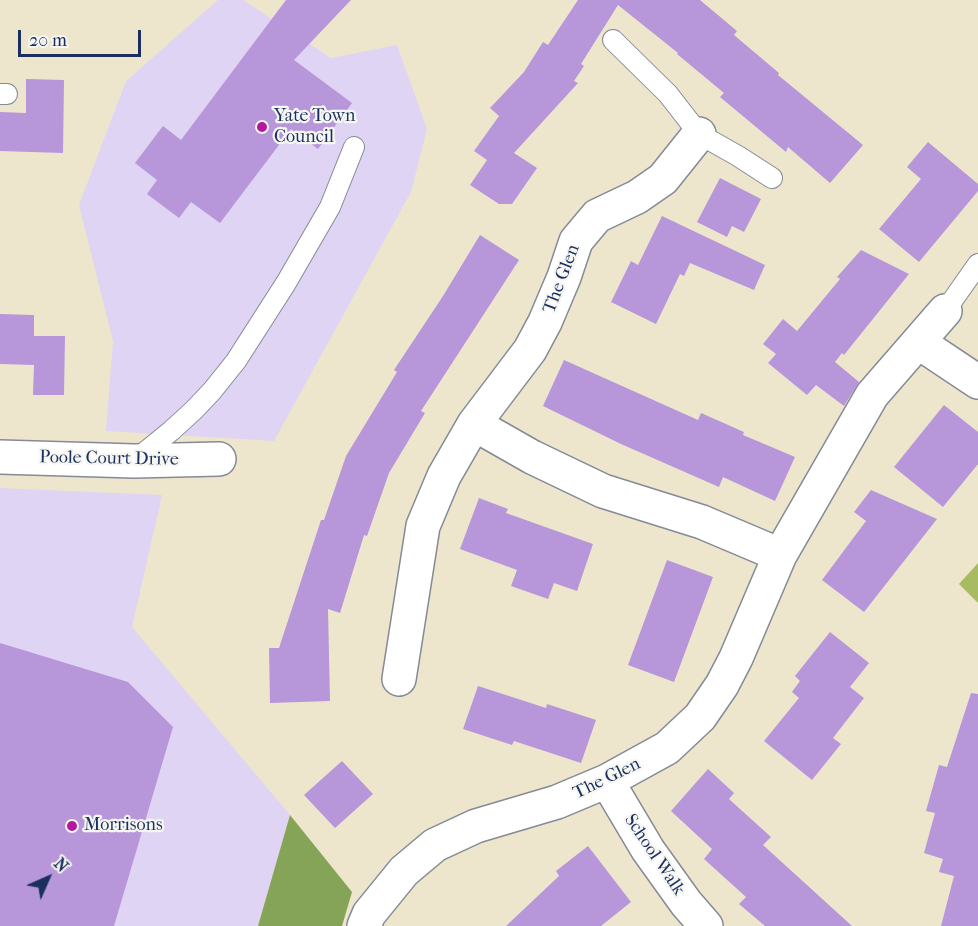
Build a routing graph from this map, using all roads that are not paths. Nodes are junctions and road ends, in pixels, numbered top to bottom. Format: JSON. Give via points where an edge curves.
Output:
{"nodes":[{"id":1,"x":613,"y":40,"type":"dead end"},
{"id":2,"x":699,"y":134,"type":"junction"},
{"id":3,"x":354,"y":147,"type":"dead end"},
{"id":4,"x":772,"y":178,"type":"dead end"},
{"id":5,"x":978,"y":264,"type":"edge"},
{"id":6,"x":945,"y":311,"type":"joint"},
{"id":7,"x":918,"y":342,"type":"junction"},
{"id":8,"x":978,"y":382,"type":"edge"},
{"id":9,"x":474,"y":424,"type":"junction"},
{"id":10,"x":0,"y":457,"type":"edge"},
{"id":11,"x":219,"y":459,"type":"dead end"},
{"id":12,"x":134,"y":461,"type":"junction"},
{"id":13,"x":780,"y":555,"type":"junction"},
{"id":14,"x":399,"y":679,"type":"dead end"},
{"id":15,"x":607,"y":781,"type":"junction"},
{"id":16,"x":364,"y":926,"type":"edge"},
{"id":17,"x":706,"y":926,"type":"edge"}],
"edges":[{"from":1,"to":2,"type":"lane","via":[[669,94]]},
{"from":2,"to":4,"type":"lane"},
{"from":2,"to":9,"type":"street","name":"The Glen","via":[[663,179],[597,216],[576,241],[530,350]]},
{"from":3,"to":12,"type":"lane","via":[[330,207],[236,362],[194,410]]},
{"from":5,"to":6,"type":"lane","name":"The Glen"},
{"from":6,"to":7,"type":"street","name":"The Glen"},
{"from":7,"to":8,"type":"street"},
{"from":7,"to":13,"type":"street","name":"The Glen","via":[[872,395]]},
{"from":9,"to":13,"type":"street","via":[[603,491],[702,522]]},
{"from":9,"to":14,"type":"street","name":"The Glen","via":[[444,476],[423,526]]},
{"from":10,"to":12,"type":"street","name":"Poole Court Drive"},
{"from":11,"to":12,"type":"street","name":"Poole Court Drive"},
{"from":13,"to":15,"type":"street","name":"The Glen","via":[[736,658],[700,717],[667,748]]},
{"from":15,"to":16,"type":"street","name":"The Glen","via":[[557,802],[476,826],[435,845],[404,871],[369,914]]},
{"from":15,"to":17,"type":"street","name":"School Walk","via":[[648,850]]}]}
